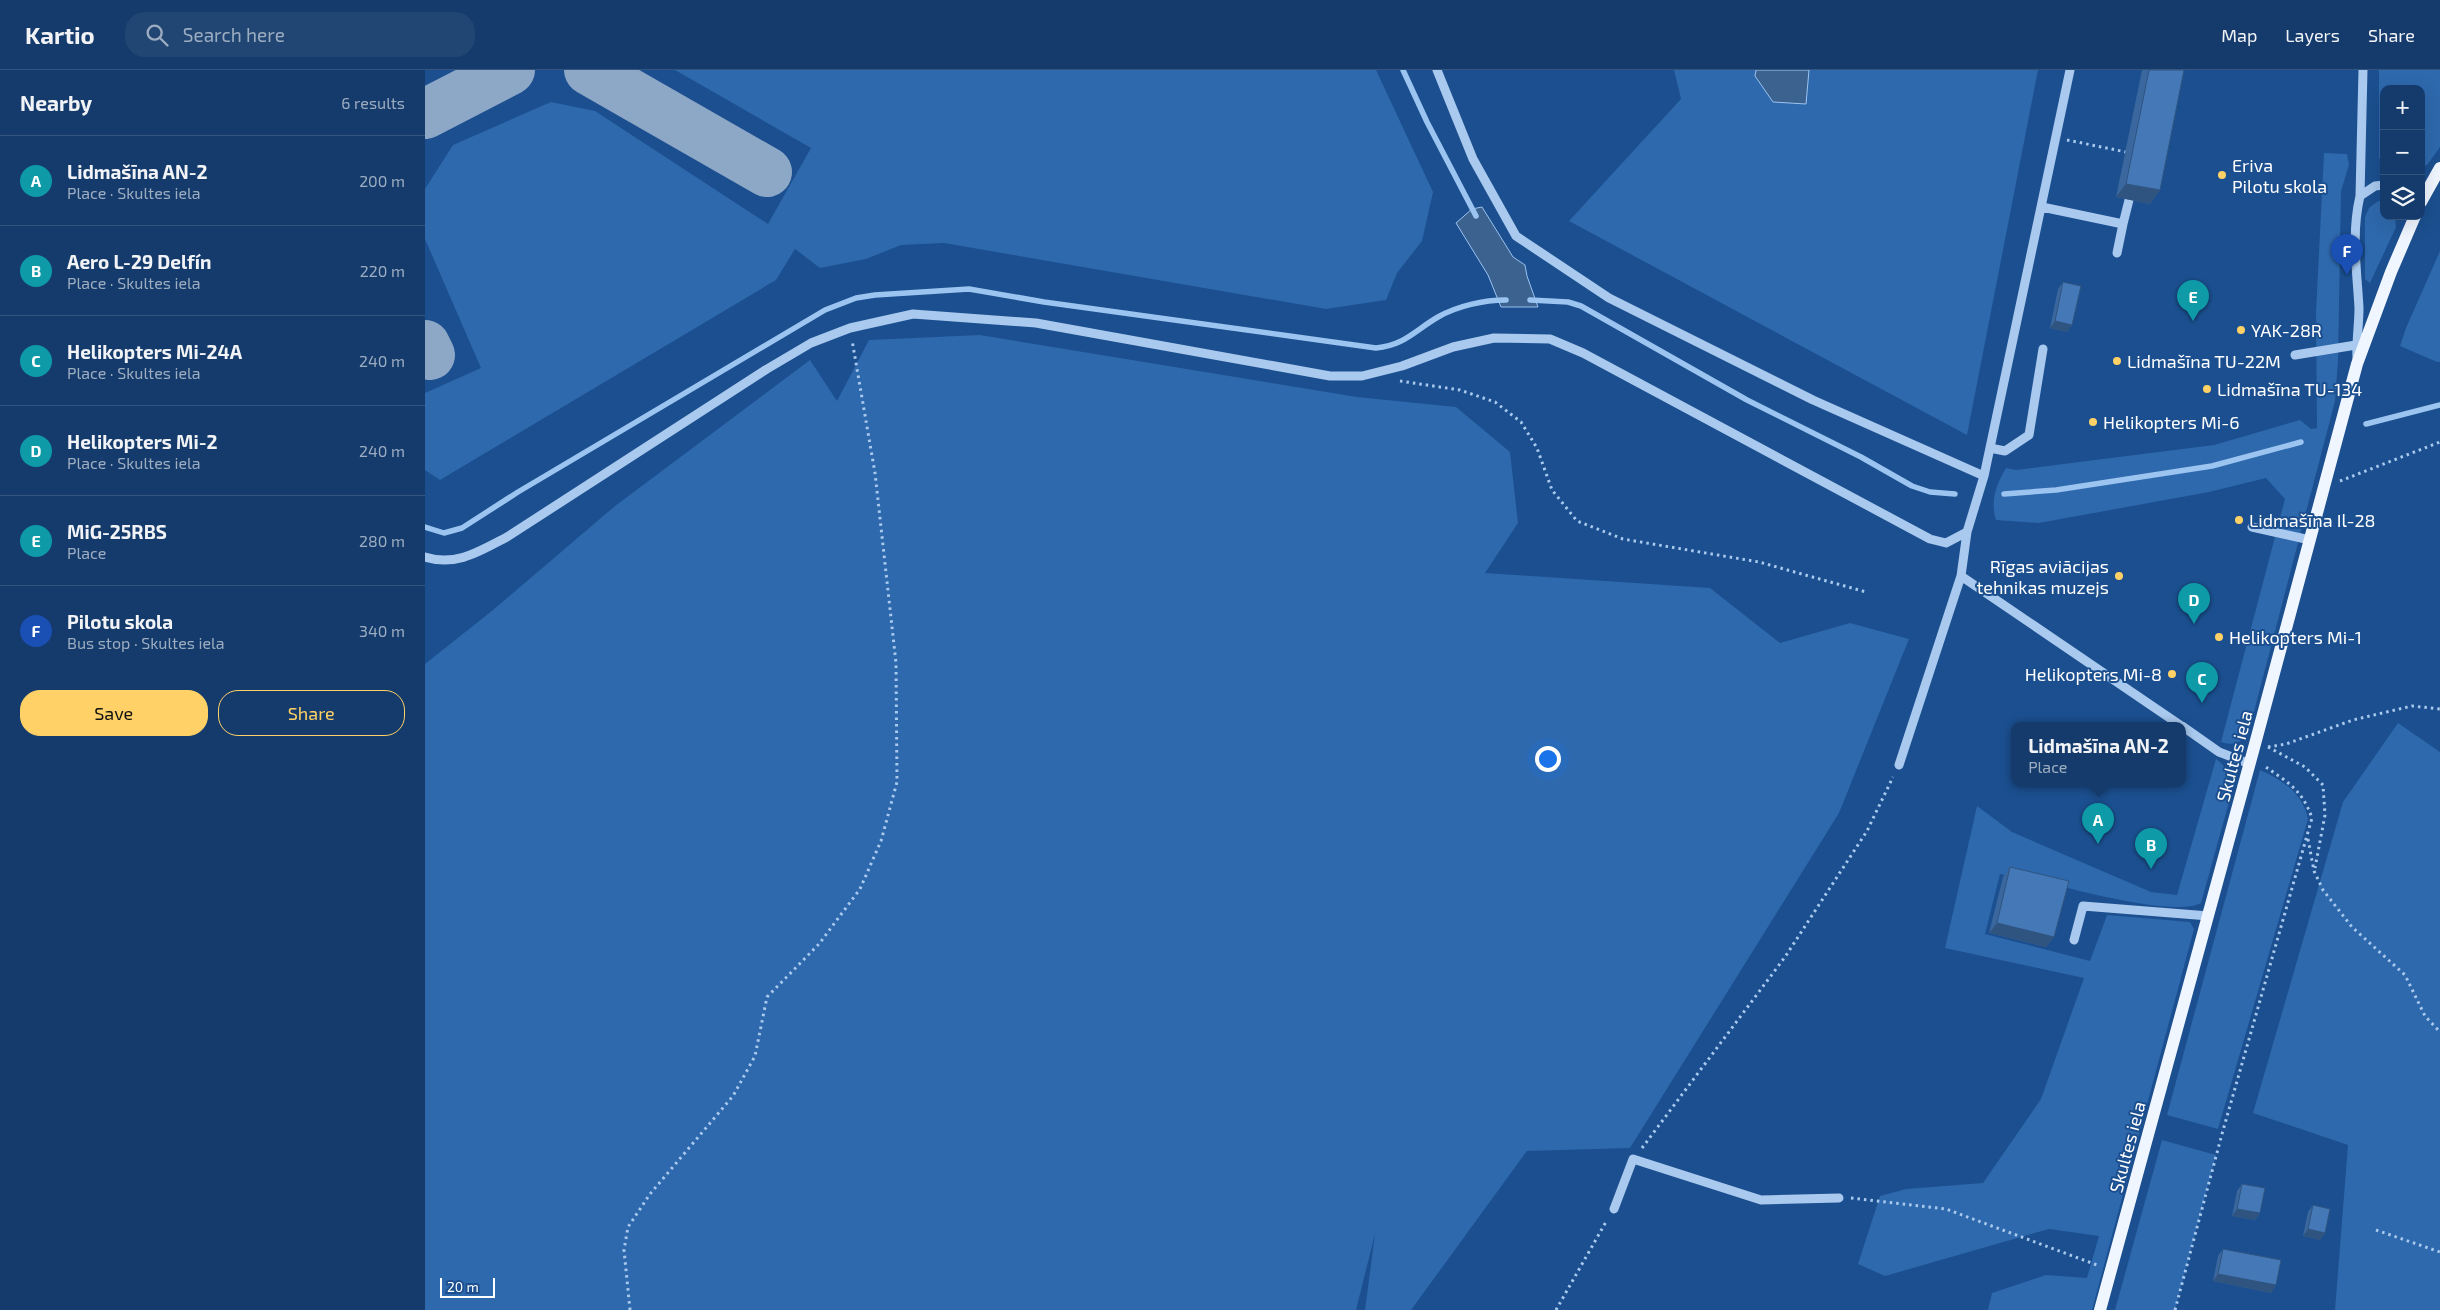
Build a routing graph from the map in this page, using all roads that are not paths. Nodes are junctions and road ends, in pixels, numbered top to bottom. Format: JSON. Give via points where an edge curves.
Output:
{"nodes":[{"id":1,"x":1437,"y":70,"type":"edge"},
{"id":2,"x":2070,"y":70,"type":"edge"},
{"id":3,"x":2363,"y":70,"type":"edge"},
{"id":4,"x":2440,"y":168,"type":"edge"},
{"id":5,"x":2380,"y":185,"type":"edge"},
{"id":6,"x":2425,"y":192,"type":"edge"},
{"id":7,"x":2360,"y":196,"type":"junction"},
{"id":8,"x":2129,"y":200,"type":"edge"},
{"id":9,"x":2042,"y":207,"type":"junction"},
{"id":10,"x":2413,"y":220,"type":"edge"},
{"id":11,"x":2123,"y":224,"type":"junction"},
{"id":12,"x":2117,"y":253,"type":"dead end"},
{"id":13,"x":2356,"y":345,"type":"junction"},
{"id":14,"x":2043,"y":349,"type":"dead end"},
{"id":15,"x":2295,"y":355,"type":"dead end"},
{"id":16,"x":2357,"y":364,"type":"junction"},
{"id":17,"x":1990,"y":448,"type":"junction"},
{"id":18,"x":1984,"y":476,"type":"junction"},
{"id":19,"x":2252,"y":528,"type":"dead end"},
{"id":20,"x":1967,"y":532,"type":"junction"},
{"id":21,"x":2310,"y":540,"type":"junction"},
{"id":22,"x":425,"y":557,"type":"edge"},
{"id":23,"x":1961,"y":576,"type":"junction"},
{"id":24,"x":2175,"y":722,"type":"edge"},
{"id":25,"x":2186,"y":731,"type":"edge"},
{"id":26,"x":2250,"y":764,"type":"junction"},
{"id":27,"x":1899,"y":765,"type":"road end"},
{"id":28,"x":2209,"y":916,"type":"junction"},
{"id":29,"x":2074,"y":940,"type":"dead end"},
{"id":30,"x":1839,"y":1198,"type":"road end"},
{"id":31,"x":1614,"y":1209,"type":"road end"},
{"id":32,"x":2100,"y":1310,"type":"edge"}],
"edges":[{"from":1,"to":18,"type":"lane","via":[[1473,159],[1516,236],[1609,298],[1813,400]]},
{"from":2,"to":9,"type":"lane"},
{"from":3,"to":7,"type":"lane"},
{"from":4,"to":6,"type":"main road"},
{"from":5,"to":7,"type":"lane"},
{"from":7,"to":13,"type":"lane","via":[[2355,216],[2359,311]]},
{"from":8,"to":11,"type":"lane"},
{"from":9,"to":11,"type":"lane"},
{"from":9,"to":17,"type":"lane"},
{"from":10,"to":16,"type":"main road","name":"Skultes iela"},
{"from":11,"to":12,"type":"lane"},
{"from":13,"to":15,"type":"lane"},
{"from":13,"to":16,"type":"lane"},
{"from":14,"to":17,"type":"lane","via":[[2029,435],[2005,451]]},
{"from":16,"to":21,"type":"main road","name":"Skultes iela"},
{"from":17,"to":18,"type":"lane"},
{"from":18,"to":20,"type":"lane"},
{"from":19,"to":21,"type":"lane"},
{"from":20,"to":22,"type":"lane","via":[[1945,543],[1930,538],[1583,353],[1550,339],[1494,338],[1453,347],[1402,366],[1362,376],[1330,376],[1036,323],[913,314],[850,328],[811,343],[499,541],[470,556],[451,561]]},
{"from":20,"to":23,"type":"lane"},
{"from":21,"to":26,"type":"main road","name":"Skultes iela","via":[[2261,746]]},
{"from":23,"to":24,"type":"lane"},
{"from":23,"to":27,"type":"lane"},
{"from":25,"to":26,"type":"lane","via":[[2219,752]]},
{"from":26,"to":28,"type":"main road","name":"Skultes iela"},
{"from":28,"to":29,"type":"lane","via":[[2083,906]]},
{"from":28,"to":32,"type":"main road","name":"Skultes iela"},
{"from":30,"to":31,"type":"lane","via":[[1761,1200],[1633,1159]]}]}
